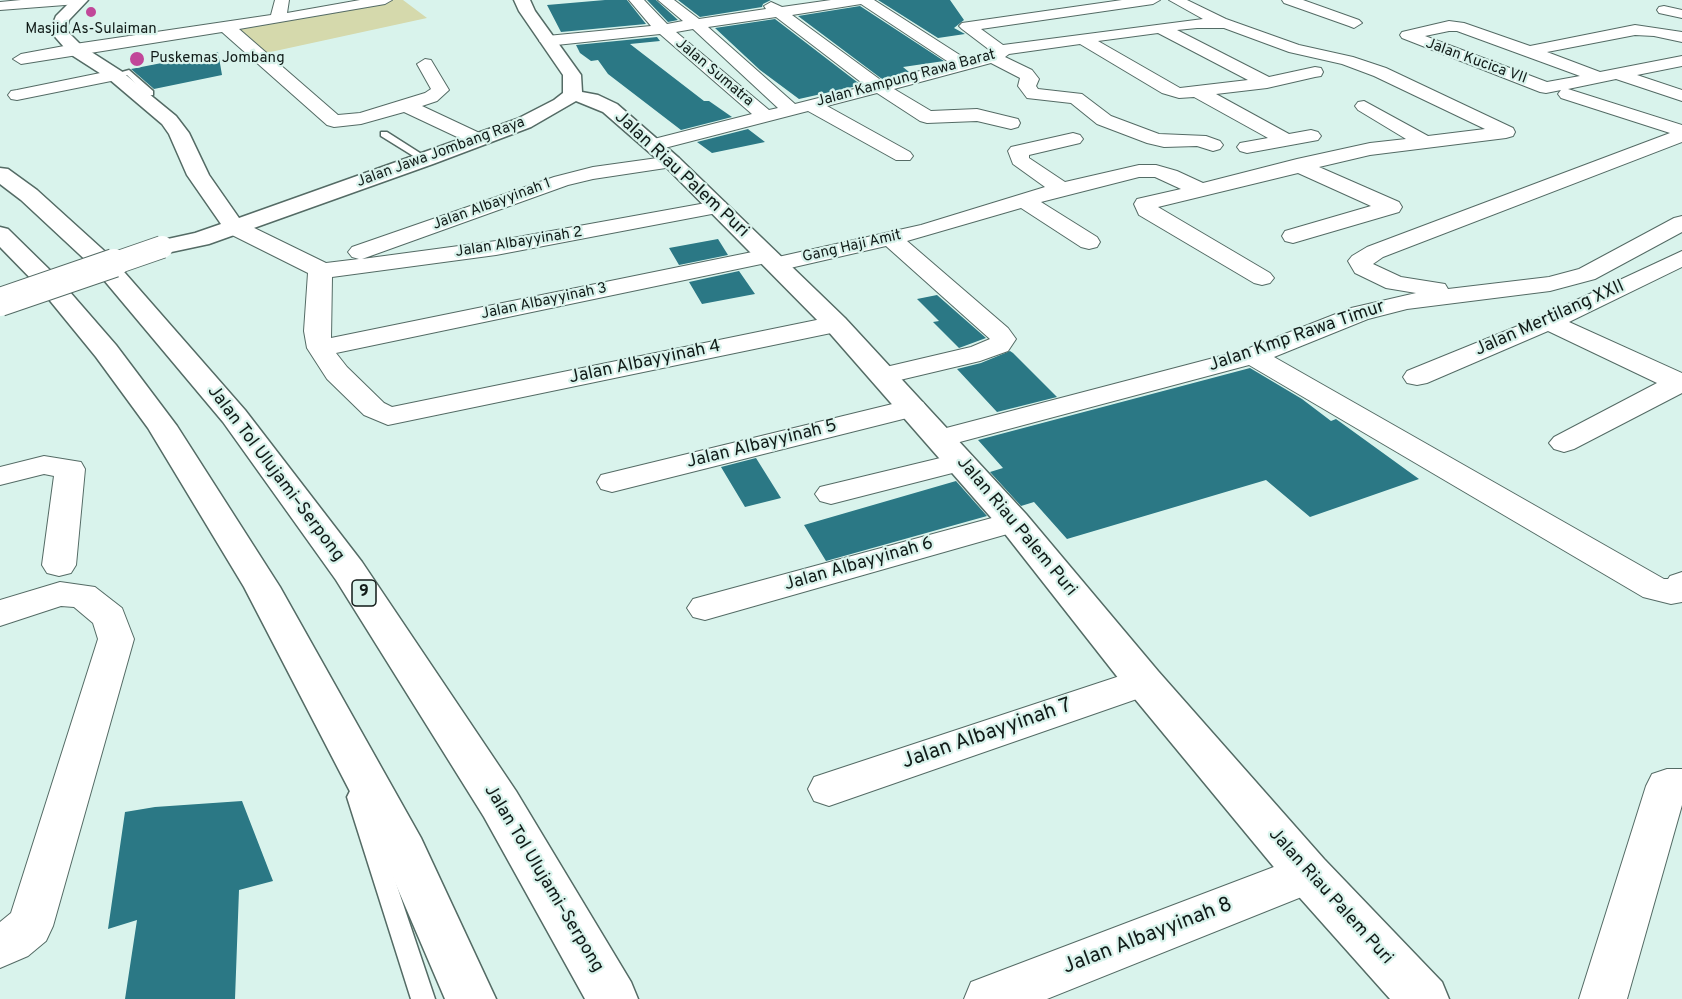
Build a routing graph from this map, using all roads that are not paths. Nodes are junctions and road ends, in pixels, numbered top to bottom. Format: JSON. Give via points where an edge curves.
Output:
{"nodes":[{"id":1,"x":79,"y":0,"type":"edge"},
{"id":2,"x":282,"y":0,"type":"edge"},
{"id":3,"x":385,"y":0,"type":"edge"},
{"id":4,"x":522,"y":0,"type":"edge"},
{"id":5,"x":636,"y":0,"type":"edge"},
{"id":6,"x":665,"y":0,"type":"edge"},
{"id":7,"x":763,"y":0,"type":"edge"},
{"id":8,"x":863,"y":0,"type":"edge"},
{"id":9,"x":1147,"y":0,"type":"edge"},
{"id":10,"x":1176,"y":0,"type":"edge"},
{"id":11,"x":1289,"y":0,"type":"edge"},
{"id":12,"x":0,"y":6,"type":"edge"},
{"id":13,"x":966,"y":8,"type":"dead end"},
{"id":14,"x":1664,"y":10,"type":"dead end"},
{"id":15,"x":779,"y":12,"type":"junction"},
{"id":16,"x":1682,"y":14,"type":"edge"},
{"id":17,"x":62,"y":19,"type":"junction"},
{"id":18,"x":279,"y":19,"type":"junction"},
{"id":19,"x":40,"y":21,"type":"dead end"},
{"id":20,"x":988,"y":22,"type":"junction"},
{"id":21,"x":1354,"y":23,"type":"dead end"},
{"id":22,"x":696,"y":24,"type":"junction"},
{"id":23,"x":225,"y":28,"type":"junction"},
{"id":24,"x":1160,"y":28,"type":"junction"},
{"id":25,"x":663,"y":29,"type":"junction"},
{"id":26,"x":1682,"y":37,"type":"edge"},
{"id":27,"x":1083,"y":39,"type":"junction"},
{"id":28,"x":548,"y":41,"type":"junction"},
{"id":29,"x":1536,"y":49,"type":"junction"},
{"id":30,"x":76,"y":50,"type":"junction"},
{"id":31,"x":997,"y":53,"type":"junction"},
{"id":32,"x":21,"y":59,"type":"dead end"},
{"id":33,"x":1682,"y":62,"type":"edge"},
{"id":34,"x":425,"y":64,"type":"dead end"},
{"id":35,"x":962,"y":64,"type":"junction"},
{"id":36,"x":1616,"y":74,"type":"junction"},
{"id":37,"x":115,"y":75,"type":"junction"},
{"id":38,"x":1597,"y":77,"type":"junction"},
{"id":39,"x":1267,"y":83,"type":"junction"},
{"id":40,"x":881,"y":87,"type":"junction"},
{"id":41,"x":1199,"y":92,"type":"junction"},
{"id":42,"x":1567,"y":94,"type":"dead end"},
{"id":43,"x":17,"y":95,"type":"dead end"},
{"id":44,"x":572,"y":95,"type":"junction"},
{"id":45,"x":1682,"y":96,"type":"edge"},
{"id":46,"x":811,"y":105,"type":"junction"},
{"id":47,"x":406,"y":106,"type":"junction"},
{"id":48,"x":1364,"y":106,"type":"dead end"},
{"id":49,"x":791,"y":110,"type":"junction"},
{"id":50,"x":766,"y":117,"type":"junction"},
{"id":51,"x":1011,"y":123,"type":"dead end"},
{"id":52,"x":1682,"y":133,"type":"edge"},
{"id":53,"x":384,"y":134,"type":"dead end"},
{"id":54,"x":1311,"y":136,"type":"dead end"},
{"id":55,"x":1073,"y":139,"type":"dead end"},
{"id":56,"x":479,"y":140,"type":"junction"},
{"id":57,"x":1286,"y":140,"type":"junction"},
{"id":58,"x":1423,"y":141,"type":"junction"},
{"id":59,"x":1213,"y":145,"type":"dead end"},
{"id":60,"x":1247,"y":147,"type":"dead end"},
{"id":61,"x":663,"y":154,"type":"junction"},
{"id":62,"x":903,"y":156,"type":"dead end"},
{"id":63,"x":426,"y":160,"type":"junction"},
{"id":64,"x":1297,"y":165,"type":"junction"},
{"id":65,"x":0,"y":174,"type":"edge"},
{"id":66,"x":1062,"y":189,"type":"junction"},
{"id":67,"x":1198,"y":189,"type":"junction"},
{"id":68,"x":1025,"y":201,"type":"junction"},
{"id":69,"x":717,"y":207,"type":"junction"},
{"id":70,"x":1682,"y":207,"type":"edge"},
{"id":71,"x":1682,"y":223,"type":"edge"},
{"id":72,"x":234,"y":227,"type":"junction"},
{"id":73,"x":0,"y":234,"type":"edge"},
{"id":74,"x":1293,"y":236,"type":"dead end"},
{"id":75,"x":1089,"y":242,"type":"dead end"},
{"id":76,"x":895,"y":243,"type":"dead end"},
{"id":77,"x":1682,"y":258,"type":"edge"},
{"id":78,"x":772,"y":260,"type":"junction"},
{"id":79,"x":318,"y":270,"type":"junction"},
{"id":80,"x":1262,"y":278,"type":"dead end"},
{"id":81,"x":3,"y":309,"type":"edge"},
{"id":82,"x":1549,"y":322,"type":"junction"},
{"id":83,"x":836,"y":324,"type":"junction"},
{"id":84,"x":320,"y":348,"type":"junction"},
{"id":85,"x":1253,"y":356,"type":"junction"},
{"id":86,"x":883,"y":376,"type":"junction"},
{"id":87,"x":1417,"y":377,"type":"dead end"},
{"id":88,"x":1681,"y":383,"type":"edge"},
{"id":89,"x":913,"y":408,"type":"junction"},
{"id":90,"x":1564,"y":442,"type":"dead end"},
{"id":91,"x":951,"y":450,"type":"junction"},
{"id":92,"x":0,"y":476,"type":"edge"},
{"id":93,"x":612,"y":482,"type":"dead end"},
{"id":94,"x":831,"y":494,"type":"dead end"},
{"id":95,"x":1014,"y":522,"type":"junction"},
{"id":96,"x":59,"y":565,"type":"dead end"},
{"id":97,"x":1682,"y":584,"type":"edge"},
{"id":98,"x":705,"y":608,"type":"dead end"},
{"id":99,"x":0,"y":613,"type":"edge"},
{"id":100,"x":1144,"y":682,"type":"junction"},
{"id":101,"x":328,"y":706,"type":"junction"},
{"id":102,"x":1682,"y":786,"type":"edge"},
{"id":103,"x":829,"y":789,"type":"dead end"},
{"id":104,"x":1308,"y":874,"type":"junction"},
{"id":105,"x":0,"y":946,"type":"edge"},
{"id":106,"x":423,"y":999,"type":"edge"},
{"id":107,"x":471,"y":999,"type":"edge"},
{"id":108,"x":614,"y":999,"type":"edge"},
{"id":109,"x":988,"y":999,"type":"edge"},
{"id":110,"x":1424,"y":999,"type":"edge"},
{"id":111,"x":1603,"y":999,"type":"edge"}],
"edges":[{"from":1,"to":12,"type":"street"},
{"from":1,"to":17,"type":"main road"},
{"from":2,"to":18,"type":"street"},
{"from":3,"to":18,"type":"street"},
{"from":4,"to":28,"type":"main road"},
{"from":5,"to":25,"type":"street"},
{"from":6,"to":22,"type":"street"},
{"from":7,"to":15,"type":"street"},
{"from":8,"to":15,"type":"street","name":"Jalan Sumatra"},
{"from":8,"to":35,"type":"street"},
{"from":9,"to":20,"type":"street","name":"Jalan Kampung Rawa Barat"},
{"from":10,"to":58,"type":"street","via":[[1295,50],[1347,60],[1380,72],[1506,131]]},
{"from":11,"to":21,"type":"street"},
{"from":13,"to":20,"type":"street"},
{"from":14,"to":16,"type":"street"},
{"from":15,"to":22,"type":"street","name":"Jalan Sumatra"},
{"from":15,"to":40,"type":"street"},
{"from":17,"to":19,"type":"street"},
{"from":17,"to":30,"type":"main road","via":[[58,31]]},
{"from":18,"to":23,"type":"street"},
{"from":20,"to":31,"type":"street","name":"Jalan Kampung Rawa Barat","via":[[967,26]]},
{"from":22,"to":25,"type":"street","name":"Jalan Sumatra"},
{"from":22,"to":49,"type":"street","name":"Jalan Sumatra"},
{"from":23,"to":30,"type":"street"},
{"from":23,"to":47,"type":"street","via":[[334,121]]},
{"from":24,"to":27,"type":"street"},
{"from":24,"to":39,"type":"street"},
{"from":24,"to":39,"type":"street","via":[[1197,22],[1224,26],[1315,72]]},
{"from":25,"to":28,"type":"street","name":"Jalan Sumatra"},
{"from":25,"to":50,"type":"street","name":"Jalan Sumatra"},
{"from":26,"to":29,"type":"street","via":[[1639,30]]},
{"from":27,"to":31,"type":"street"},
{"from":27,"to":41,"type":"street","via":[[1168,89]]},
{"from":28,"to":44,"type":"main road","via":[[572,75]]},
{"from":29,"to":36,"type":"street","name":"Jalan Kucica VII"},
{"from":29,"to":38,"type":"street","name":"Jalan Kucica VII"},
{"from":29,"to":38,"type":"street","name":"Jalan Kucica VII","via":[[1459,26],[1408,35],[1546,88]]},
{"from":30,"to":32,"type":"street"},
{"from":30,"to":37,"type":"main road"},
{"from":31,"to":35,"type":"street","name":"Jalan Kampung Rawa Barat"},
{"from":31,"to":59,"type":"street","via":[[1026,74],[1030,79],[1027,86],[1033,94],[1076,99],[1104,120],[1154,139],[1199,140]]},
{"from":33,"to":36,"type":"street","name":"Jalan Kucica VII"},
{"from":34,"to":47,"type":"street","via":[[440,90]]},
{"from":35,"to":40,"type":"street","name":"Jalan Kampung Rawa Barat"},
{"from":36,"to":38,"type":"street","name":"Jalan Kucica VII"},
{"from":36,"to":45,"type":"street","name":"Jalan Kucica VII"},
{"from":37,"to":43,"type":"street"},
{"from":37,"to":72,"type":"main road","via":[[169,120],[198,175]]},
{"from":39,"to":41,"type":"street"},
{"from":40,"to":46,"type":"street","name":"Jalan Kampung Rawa Barat"},
{"from":40,"to":51,"type":"street","via":[[927,117],[977,115]]},
{"from":41,"to":57,"type":"street"},
{"from":42,"to":52,"type":"street"},
{"from":44,"to":56,"type":"main road","name":"Jalan Jawa Jombang Raya","via":[[549,112]]},
{"from":44,"to":61,"type":"main road","name":"Jalan Riau Palem Puri","via":[[610,108]]},
{"from":46,"to":49,"type":"street","name":"Jalan Kampung Rawa Barat"},
{"from":46,"to":62,"type":"street"},
{"from":47,"to":56,"type":"street"},
{"from":48,"to":58,"type":"street"},
{"from":49,"to":50,"type":"street","name":"Jalan Kampung Rawa Barat"},
{"from":50,"to":61,"type":"street","name":"Jalan Kampung Rawa Barat"},
{"from":52,"to":70,"type":"street","via":[[1360,261],[1363,268],[1395,283],[1433,289],[1535,277],[1556,271]]},
{"from":53,"to":63,"type":"lane"},
{"from":54,"to":57,"type":"street"},
{"from":55,"to":66,"type":"street","via":[[1018,151],[1020,160],[1031,170]]},
{"from":56,"to":63,"type":"main road","name":"Jalan Jawa Jombang Raya"},
{"from":57,"to":60,"type":"street"},
{"from":58,"to":64,"type":"street"},
{"from":61,"to":69,"type":"main road","name":"Jalan Riau Palem Puri"},
{"from":61,"to":79,"type":"street","name":"Jalan Albayyinah 1","via":[[561,181]]},
{"from":63,"to":72,"type":"main road","name":"Jalan Jawa Jombang Raya"},
{"from":64,"to":67,"type":"street"},
{"from":64,"to":74,"type":"street","via":[[1391,207]]},
{"from":65,"to":108,"type":"main road","name":"Jalan Tol Ulujami–Serpong","number":"9","via":[[29,195],[102,262],[234,416],[349,571],[500,804]]},
{"from":66,"to":67,"type":"street","name":"Jalan Albayyinah 3","via":[[1139,171],[1170,175]]},
{"from":66,"to":68,"type":"street","name":"Jalan Albayyinah 3"},
{"from":67,"to":80,"type":"street","via":[[1149,201],[1144,206]]},
{"from":68,"to":75,"type":"street"},
{"from":68,"to":78,"type":"street","name":"Jalan Albayyinah 3"},
{"from":69,"to":78,"type":"main road","name":"Jalan Riau Palem Puri"},
{"from":69,"to":79,"type":"street","name":"Jalan Albayyinah 2","via":[[496,248]]},
{"from":71,"to":85,"type":"street","name":"Jalan Kmp Rawa Timur","via":[[1587,274],[1550,284],[1407,302],[1360,313]]},
{"from":72,"to":79,"type":"street"},
{"from":72,"to":81,"type":"main road","name":"Jalan Jawa Jombang Raya"},
{"from":73,"to":101,"type":"main road","via":[[47,281],[162,426],[262,587]]},
{"from":76,"to":86,"type":"street","via":[[1003,339],[999,345],[980,353]]},
{"from":77,"to":82,"type":"street","name":"Jalan Mertilang XXII"},
{"from":78,"to":83,"type":"main road","name":"Jalan Riau Palem Puri"},
{"from":78,"to":84,"type":"street","name":"Jalan Albayyinah 3"},
{"from":79,"to":84,"type":"street","via":[[316,331]]},
{"from":82,"to":87,"type":"street","name":"Jalan Mertilang XXII"},
{"from":82,"to":88,"type":"street"},
{"from":83,"to":84,"type":"street","name":"Jalan Albayyinah 4","via":[[388,416],[374,409],[337,373]]},
{"from":83,"to":86,"type":"main road","name":"Jalan Riau Palem Puri"},
{"from":85,"to":91,"type":"street","name":"Jalan Kmp Rawa Timur"},
{"from":85,"to":97,"type":"street","via":[[1655,589],[1678,591]]},
{"from":86,"to":89,"type":"main road","name":"Jalan Riau Palem Puri"},
{"from":88,"to":90,"type":"street"},
{"from":89,"to":91,"type":"main road","name":"Jalan Riau Palem Puri"},
{"from":89,"to":93,"type":"street","name":"Jalan Albayyinah 5"},
{"from":91,"to":94,"type":"street","name":"Jalan Kmp Rawa Timur"},
{"from":91,"to":95,"type":"main road","name":"Jalan Riau Palem Puri"},
{"from":92,"to":96,"type":"street","via":[[44,465],[69,469]]},
{"from":95,"to":98,"type":"street","name":"Jalan Albayyinah 6"},
{"from":95,"to":100,"type":"main road","name":"Jalan Riau Palem Puri"},
{"from":99,"to":105,"type":"street","via":[[60,594],[83,596],[109,617],[116,639],[30,926]]},
{"from":100,"to":103,"type":"street","name":"Jalan Albayyinah 7"},
{"from":100,"to":104,"type":"main road","name":"Jalan Riau Palem Puri"},
{"from":101,"to":106,"type":"lane"},
{"from":101,"to":107,"type":"main road","via":[[405,852]]},
{"from":102,"to":111,"type":"street","via":[[1667,786]]},
{"from":104,"to":109,"type":"street","name":"Jalan Albayyinah 8"},
{"from":104,"to":110,"type":"main road","name":"Jalan Riau Palem Puri"}]}
